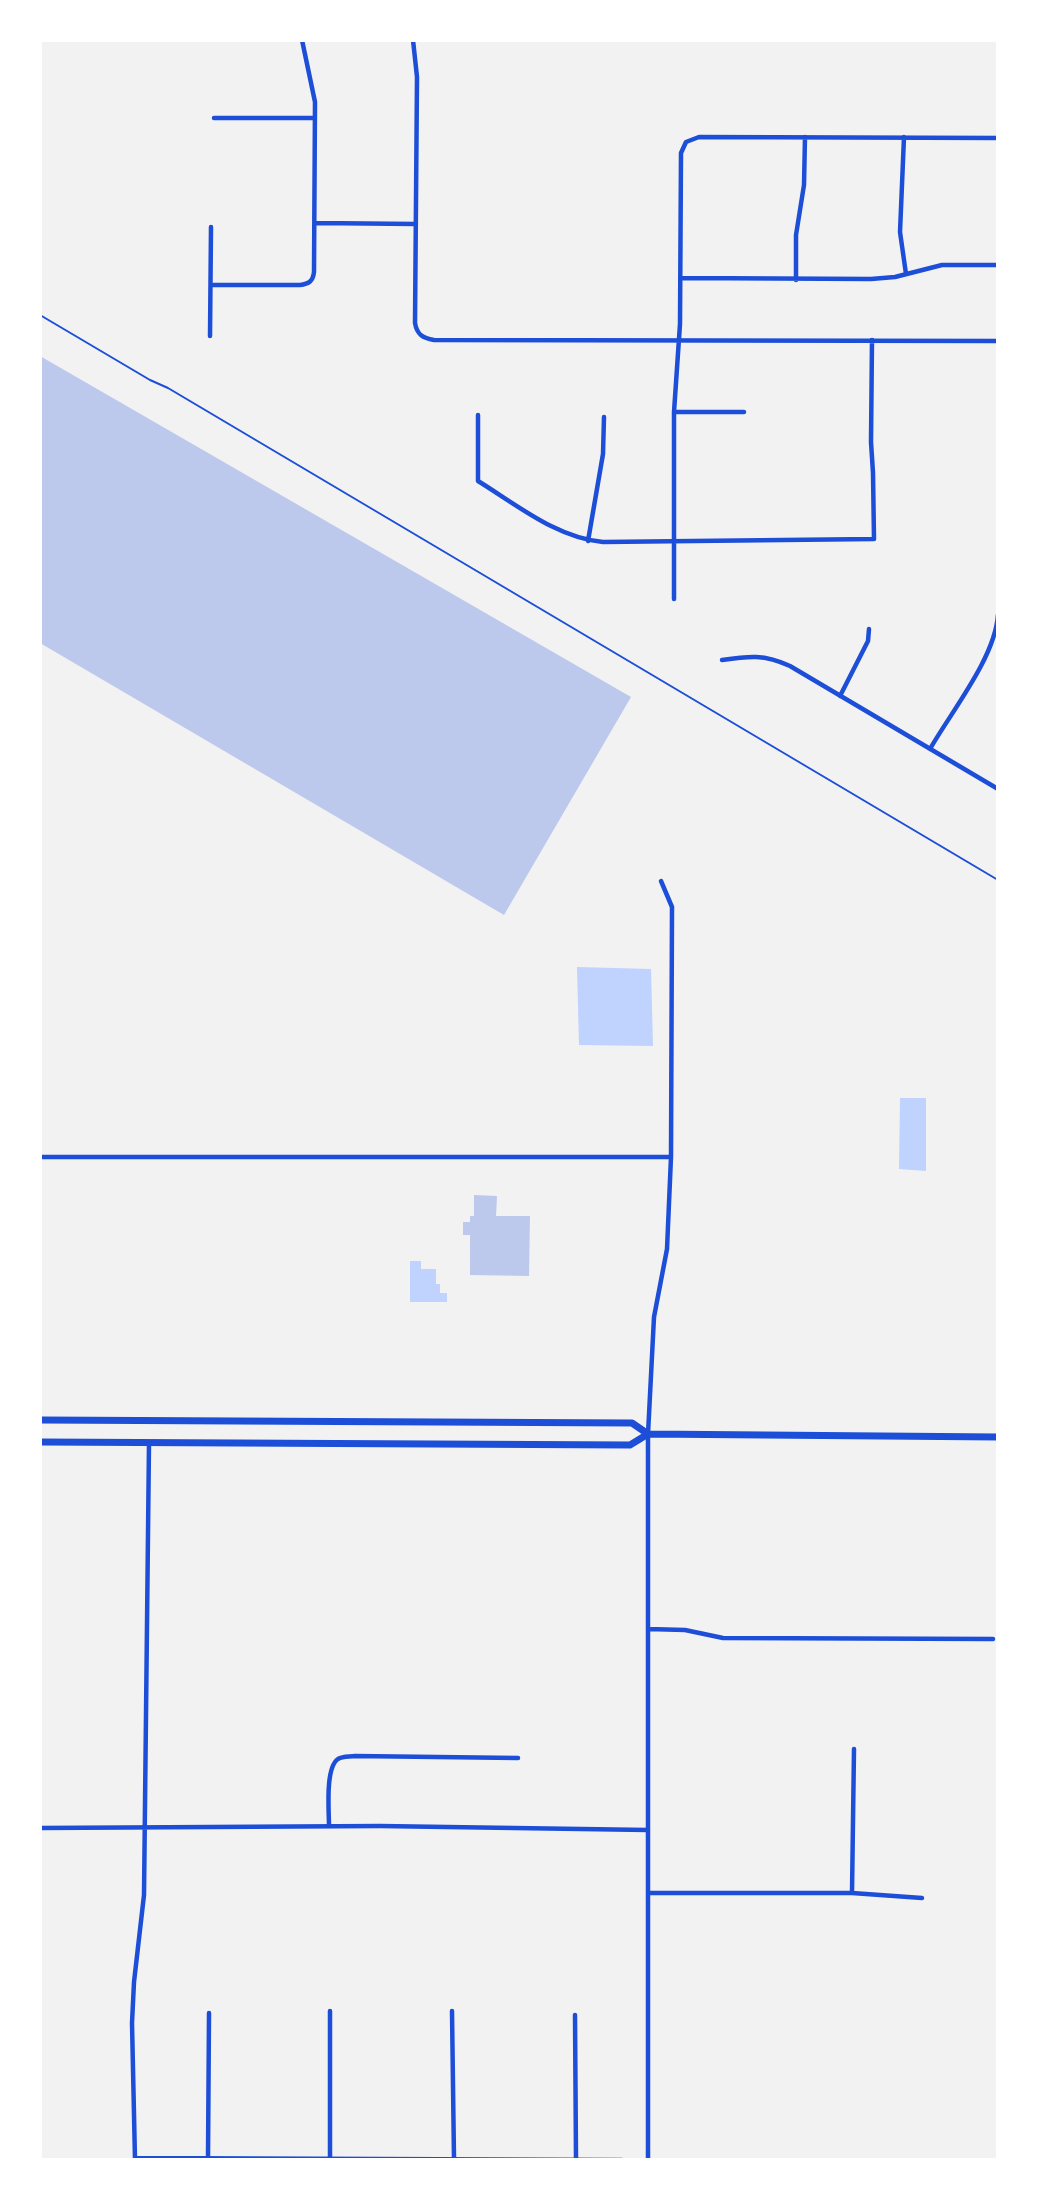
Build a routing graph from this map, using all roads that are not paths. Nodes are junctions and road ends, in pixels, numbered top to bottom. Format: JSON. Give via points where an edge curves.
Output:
{"nodes":[{"id":1,"x":302,"y":40,"type":"edge"},
{"id":2,"x":414,"y":40,"type":"edge"},
{"id":3,"x":214,"y":118,"type":"dead end"},
{"id":4,"x":315,"y":118,"type":"junction"},
{"id":5,"x":805,"y":137,"type":"junction"},
{"id":6,"x":904,"y":137,"type":"junction"},
{"id":7,"x":998,"y":138,"type":"edge"},
{"id":8,"x":314,"y":223,"type":"junction"},
{"id":9,"x":416,"y":224,"type":"junction"},
{"id":10,"x":211,"y":227,"type":"dead end"},
{"id":11,"x":998,"y":265,"type":"edge"},
{"id":12,"x":906,"y":274,"type":"junction"},
{"id":13,"x":681,"y":278,"type":"junction"},
{"id":14,"x":796,"y":280,"type":"junction"},
{"id":15,"x":211,"y":285,"type":"junction"},
{"id":16,"x":211,"y":336,"type":"dead end"},
{"id":17,"x":872,"y":340,"type":"junction"},
{"id":18,"x":679,"y":341,"type":"junction"},
{"id":19,"x":998,"y":341,"type":"edge"},
{"id":20,"x":674,"y":412,"type":"junction"},
{"id":21,"x":744,"y":412,"type":"dead end"},
{"id":22,"x":478,"y":415,"type":"dead end"},
{"id":23,"x":604,"y":417,"type":"dead end"},
{"id":24,"x":588,"y":541,"type":"junction"},
{"id":25,"x":674,"y":542,"type":"junction"},
{"id":26,"x":674,"y":599,"type":"dead end"},
{"id":27,"x":998,"y":615,"type":"edge"},
{"id":28,"x":869,"y":629,"type":"dead end"},
{"id":29,"x":722,"y":660,"type":"dead end"},
{"id":30,"x":840,"y":696,"type":"junction"},
{"id":31,"x":930,"y":749,"type":"junction"},
{"id":32,"x":998,"y":789,"type":"edge"},
{"id":33,"x":661,"y":881,"type":"dead end"},
{"id":34,"x":40,"y":1157,"type":"edge"},
{"id":35,"x":671,"y":1157,"type":"junction"},
{"id":36,"x":40,"y":1420,"type":"edge"},
{"id":37,"x":648,"y":1434,"type":"junction"},
{"id":38,"x":998,"y":1437,"type":"edge"},
{"id":39,"x":40,"y":1442,"type":"edge"},
{"id":40,"x":149,"y":1442,"type":"junction"},
{"id":41,"x":648,"y":1629,"type":"junction"},
{"id":42,"x":993,"y":1639,"type":"dead end"},
{"id":43,"x":854,"y":1749,"type":"dead end"},
{"id":44,"x":518,"y":1758,"type":"dead end"},
{"id":45,"x":329,"y":1826,"type":"junction"},
{"id":46,"x":143,"y":1827,"type":"junction"},
{"id":47,"x":40,"y":1828,"type":"edge"},
{"id":48,"x":648,"y":1830,"type":"junction"},
{"id":49,"x":648,"y":1893,"type":"junction"},
{"id":50,"x":852,"y":1894,"type":"junction"},
{"id":51,"x":922,"y":1898,"type":"dead end"},
{"id":52,"x":330,"y":2011,"type":"dead end"},
{"id":53,"x":452,"y":2011,"type":"dead end"},
{"id":54,"x":209,"y":2013,"type":"dead end"},
{"id":55,"x":575,"y":2015,"type":"dead end"},
{"id":56,"x":208,"y":2158,"type":"junction"},
{"id":57,"x":330,"y":2158,"type":"junction"},
{"id":58,"x":135,"y":2159,"type":"edge"},
{"id":59,"x":454,"y":2159,"type":"edge"},
{"id":60,"x":576,"y":2159,"type":"edge"},
{"id":61,"x":622,"y":2160,"type":"edge"},
{"id":62,"x":648,"y":2160,"type":"edge"}],
"edges":[{"from":1,"to":4,"type":"street","via":[[316,102]]},
{"from":2,"to":9,"type":"street"},
{"from":3,"to":4,"type":"street"},
{"from":4,"to":8,"type":"street"},
{"from":5,"to":6,"type":"street"},
{"from":5,"to":13,"type":"street","via":[[699,137],[686,142],[681,153]]},
{"from":5,"to":14,"type":"street"},
{"from":6,"to":7,"type":"street"},
{"from":6,"to":12,"type":"street","via":[[900,217]]},
{"from":8,"to":9,"type":"street"},
{"from":8,"to":15,"type":"street","via":[[311,282]]},
{"from":9,"to":18,"type":"street","via":[[415,323],[420,336],[434,340]]},
{"from":10,"to":15,"type":"street"},
{"from":11,"to":12,"type":"street","via":[[943,265]]},
{"from":12,"to":14,"type":"street"},
{"from":13,"to":14,"type":"street"},
{"from":13,"to":18,"type":"street"},
{"from":15,"to":16,"type":"street"},
{"from":17,"to":18,"type":"street"},
{"from":17,"to":19,"type":"street"},
{"from":17,"to":25,"type":"street","via":[[874,539]]},
{"from":18,"to":20,"type":"street"},
{"from":20,"to":21,"type":"street"},
{"from":20,"to":25,"type":"street"},
{"from":22,"to":24,"type":"street","via":[[478,481],[555,528]]},
{"from":23,"to":24,"type":"street","via":[[603,454]]},
{"from":24,"to":25,"type":"street"},
{"from":25,"to":26,"type":"street"},
{"from":27,"to":31,"type":"street","via":[[986,656]]},
{"from":28,"to":30,"type":"street","via":[[868,641]]},
{"from":29,"to":30,"type":"street","via":[[768,657]]},
{"from":30,"to":31,"type":"street"},
{"from":31,"to":32,"type":"street"},
{"from":33,"to":35,"type":"street","via":[[672,907]]},
{"from":34,"to":35,"type":"street"},
{"from":35,"to":37,"type":"street","via":[[667,1249],[654,1317]]},
{"from":36,"to":37,"type":"main road","via":[[632,1423]]},
{"from":37,"to":38,"type":"main road"},
{"from":37,"to":40,"type":"main road","via":[[630,1444]]},
{"from":37,"to":41,"type":"street"},
{"from":39,"to":40,"type":"main road"},
{"from":40,"to":46,"type":"street"},
{"from":41,"to":42,"type":"street","via":[[723,1638]]},
{"from":41,"to":48,"type":"street"},
{"from":43,"to":50,"type":"street"},
{"from":44,"to":45,"type":"street","via":[[340,1758],[332,1765],[330,1777]]},
{"from":45,"to":46,"type":"street"},
{"from":45,"to":48,"type":"street"},
{"from":46,"to":47,"type":"street"},
{"from":46,"to":58,"type":"street","via":[[144,1895],[132,2023]]},
{"from":48,"to":49,"type":"street"},
{"from":49,"to":50,"type":"street"},
{"from":49,"to":62,"type":"street"},
{"from":50,"to":51,"type":"street"},
{"from":52,"to":57,"type":"street"},
{"from":53,"to":59,"type":"street"},
{"from":54,"to":56,"type":"street"},
{"from":55,"to":60,"type":"street"},
{"from":56,"to":57,"type":"street"},
{"from":56,"to":58,"type":"street"},
{"from":57,"to":59,"type":"street"},
{"from":59,"to":60,"type":"street"},
{"from":60,"to":61,"type":"street"}]}
